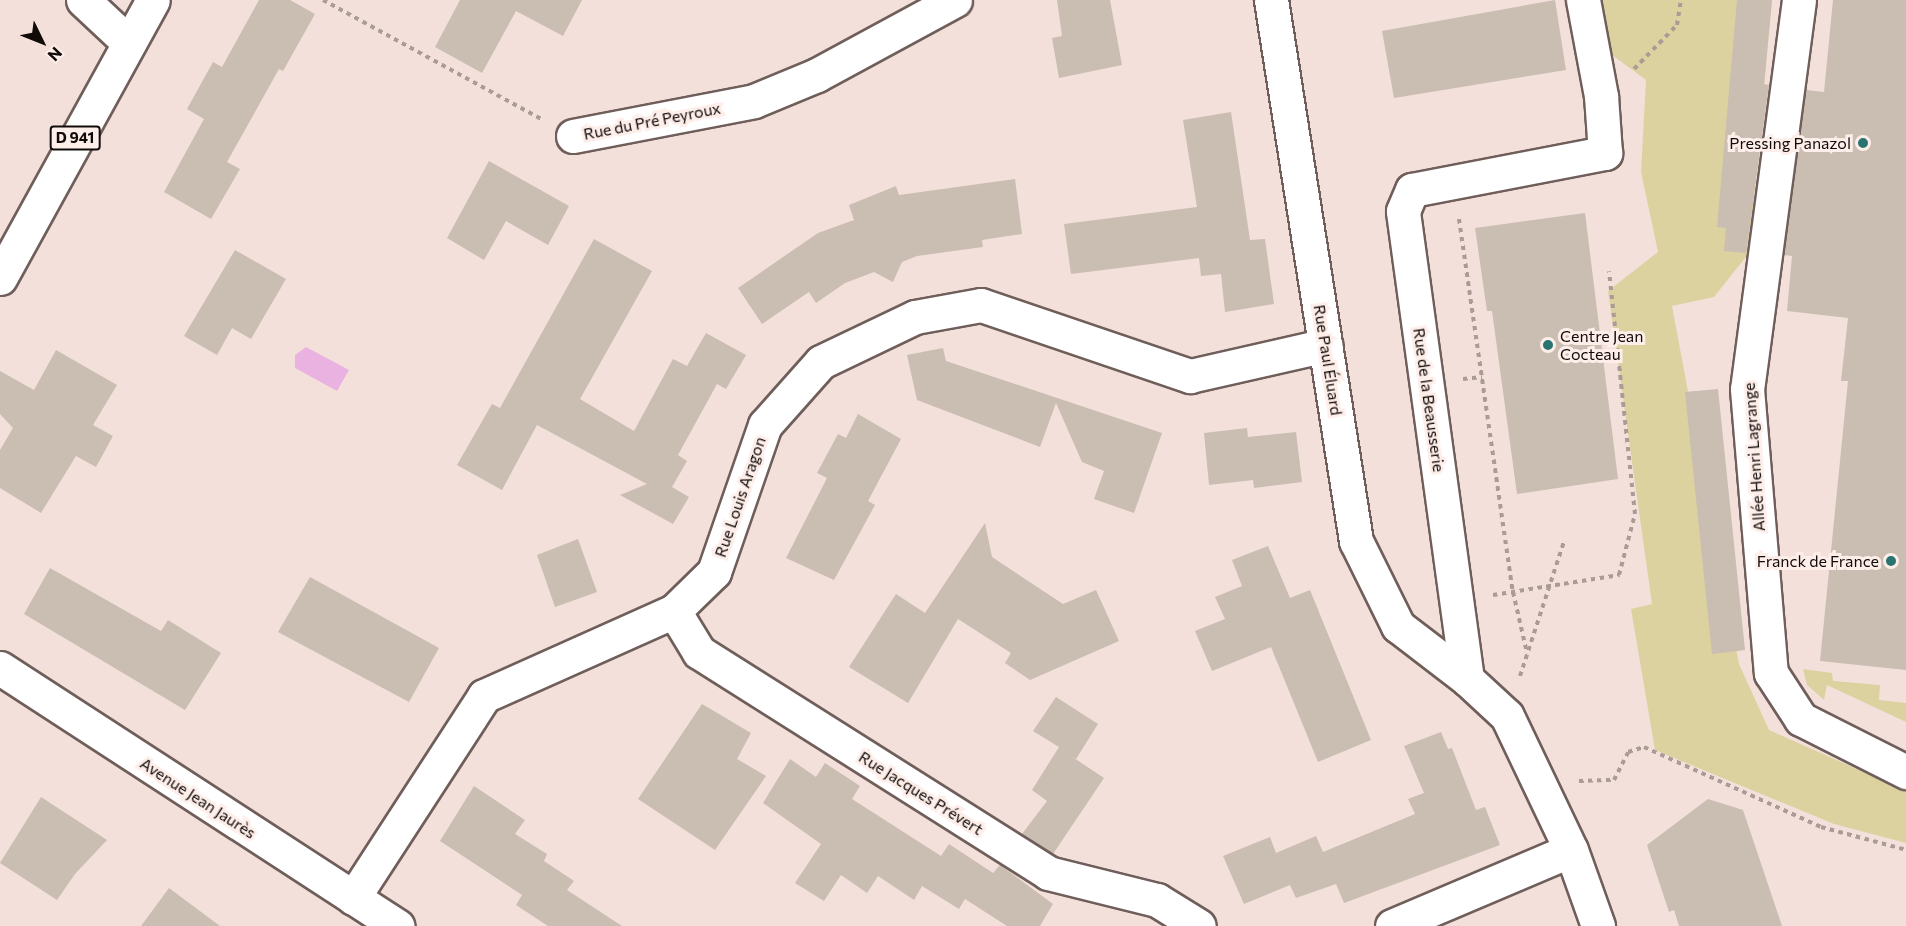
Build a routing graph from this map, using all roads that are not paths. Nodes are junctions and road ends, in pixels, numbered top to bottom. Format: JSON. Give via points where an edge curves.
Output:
{"nodes":[{"id":1,"x":82,"y":0,"type":"edge"},
{"id":2,"x":153,"y":0,"type":"edge"},
{"id":3,"x":955,"y":0,"type":"edge"},
{"id":4,"x":1271,"y":0,"type":"edge"},
{"id":5,"x":1583,"y":0,"type":"edge"},
{"id":6,"x":1799,"y":0,"type":"edge"},
{"id":7,"x":129,"y":44,"type":"junction"},
{"id":8,"x":573,"y":136,"type":"road end"},
{"id":9,"x":0,"y":278,"type":"edge"},
{"id":10,"x":1326,"y":345,"type":"junction"},
{"id":11,"x":674,"y":610,"type":"junction"},
{"id":12,"x":0,"y":668,"type":"edge"},
{"id":13,"x":1467,"y":679,"type":"junction"},
{"id":14,"x":1906,"y":772,"type":"edge"},
{"id":15,"x":1571,"y":850,"type":"junction"},
{"id":16,"x":353,"y":898,"type":"junction"},
{"id":17,"x":398,"y":926,"type":"edge"},
{"id":18,"x":1199,"y":926,"type":"edge"},
{"id":19,"x":1392,"y":926,"type":"edge"},
{"id":20,"x":1598,"y":926,"type":"edge"}],
"edges":[{"from":1,"to":7,"type":"street"},
{"from":2,"to":7,"type":"street","number":"D 941"},
{"from":3,"to":8,"type":"street","name":"Rue du Pré Peyroux","via":[[817,75],[754,101]]},
{"from":4,"to":10,"type":"street","name":"Rue Paul Éluard"},
{"from":5,"to":13,"type":"street","name":"Rue de la Beausserie","via":[[1601,96],[1605,153],[1412,190],[1403,211]]},
{"from":6,"to":14,"type":"street","name":"Allée Henri Lagrange","via":[[1747,389],[1771,673],[1800,719]]},
{"from":7,"to":9,"type":"street","number":"D 941"},
{"from":10,"to":11,"type":"street","name":"Rue Louis Aragon","via":[[1190,376],[981,305],[915,316],[821,362],[765,425],[714,572]]},
{"from":10,"to":13,"type":"street","name":"Rue Paul Éluard","via":[[1356,541],[1398,626]]},
{"from":11,"to":16,"type":"street","name":"Rue Louis Aragon","via":[[484,696]]},
{"from":11,"to":18,"type":"street","name":"Rue Jacques Prévert","via":[[699,652],[1048,873],[1157,900]]},
{"from":12,"to":16,"type":"street","name":"Avenue Jean Jaurès"},
{"from":13,"to":15,"type":"street","via":[[1507,716]]},
{"from":15,"to":19,"type":"street"},
{"from":15,"to":20,"type":"street"},
{"from":16,"to":17,"type":"street","name":"Avenue Jean Jaurès"}]}
